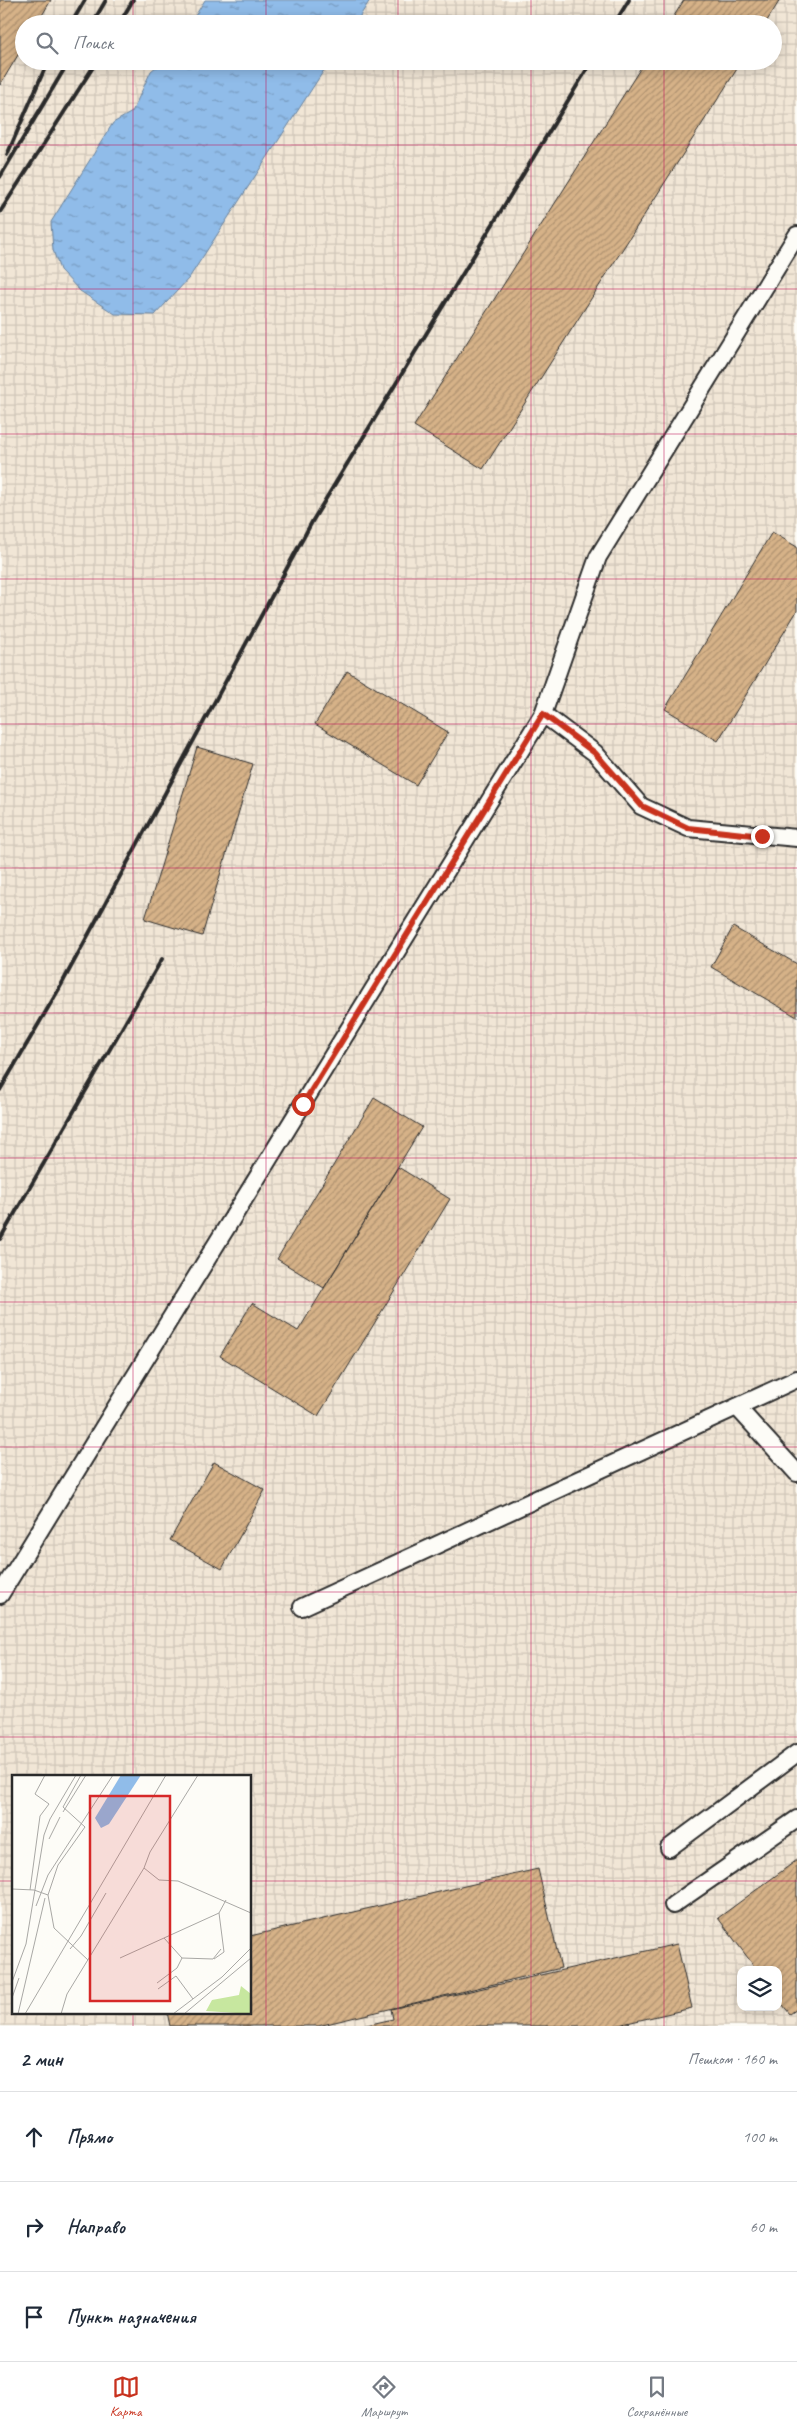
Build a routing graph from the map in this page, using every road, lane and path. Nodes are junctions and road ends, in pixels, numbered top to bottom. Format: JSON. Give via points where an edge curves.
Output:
{"nodes":[{"id":1,"x":797,"y":235,"type":"edge"},
{"id":2,"x":543,"y":714,"type":"junction"},
{"id":3,"x":797,"y":838,"type":"edge"},
{"id":4,"x":797,"y":1379,"type":"edge"},
{"id":5,"x":736,"y":1407,"type":"junction"},
{"id":6,"x":797,"y":1473,"type":"edge"},
{"id":7,"x":0,"y":1595,"type":"edge"},
{"id":8,"x":302,"y":1607,"type":"dead end"},
{"id":9,"x":797,"y":1753,"type":"edge"},
{"id":10,"x":797,"y":1819,"type":"edge"},
{"id":11,"x":668,"y":1848,"type":"dead end"},
{"id":12,"x":673,"y":1905,"type":"dead end"}],
"edges":[{"from":1,"to":2,"type":"lane","via":[[598,557]]},
{"from":2,"to":3,"type":"lane","via":[[595,753],[642,806],[688,828]]},
{"from":2,"to":7,"type":"lane"},
{"from":4,"to":5,"type":"lane"},
{"from":5,"to":6,"type":"lane"},
{"from":5,"to":8,"type":"lane"},
{"from":9,"to":11,"type":"lane"},
{"from":10,"to":12,"type":"lane"}]}
